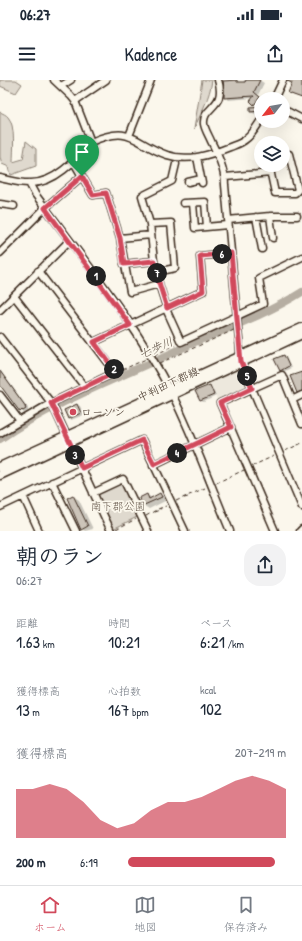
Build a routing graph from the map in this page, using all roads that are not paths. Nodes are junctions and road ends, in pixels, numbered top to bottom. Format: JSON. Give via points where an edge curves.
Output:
{"nodes":[{"id":1,"x":54,"y":80,"type":"edge"},
{"id":2,"x":71,"y":80,"type":"edge"},
{"id":3,"x":106,"y":80,"type":"edge"},
{"id":4,"x":151,"y":80,"type":"edge"},
{"id":5,"x":218,"y":80,"type":"edge"},
{"id":6,"x":283,"y":80,"type":"edge"},
{"id":7,"x":61,"y":86,"type":"junction"},
{"id":8,"x":277,"y":92,"type":"edge"},
{"id":9,"x":75,"y":101,"type":"junction"},
{"id":10,"x":290,"y":113,"type":"edge"},
{"id":11,"x":302,"y":119,"type":"edge"},
{"id":12,"x":255,"y":128,"type":"edge"},
{"id":13,"x":129,"y":136,"type":"junction"},
{"id":14,"x":90,"y":142,"type":"junction"},
{"id":15,"x":217,"y":153,"type":"junction"},
{"id":16,"x":290,"y":154,"type":"edge"},
{"id":17,"x":197,"y":157,"type":"junction"},
{"id":18,"x":73,"y":161,"type":"junction"},
{"id":19,"x":176,"y":164,"type":"dead end"},
{"id":20,"x":271,"y":173,"type":"joint"},
{"id":21,"x":82,"y":176,"type":"junction"},
{"id":22,"x":225,"y":177,"type":"junction"},
{"id":23,"x":0,"y":178,"type":"edge"},
{"id":24,"x":188,"y":182,"type":"dead end"},
{"id":25,"x":29,"y":183,"type":"junction"},
{"id":26,"x":193,"y":202,"type":"junction"},
{"id":27,"x":183,"y":203,"type":"dead end"},
{"id":28,"x":0,"y":204,"type":"edge"},
{"id":29,"x":14,"y":206,"type":"dead end"},
{"id":30,"x":45,"y":208,"type":"junction"},
{"id":31,"x":270,"y":216,"type":"junction"},
{"id":32,"x":297,"y":216,"type":"dead end"},
{"id":33,"x":256,"y":217,"type":"junction"},
{"id":34,"x":228,"y":222,"type":"junction"},
{"id":35,"x":150,"y":224,"type":"junction"},
{"id":36,"x":207,"y":226,"type":"junction"},
{"id":37,"x":150,"y":235,"type":"junction"},
{"id":38,"x":120,"y":238,"type":"junction"},
{"id":39,"x":273,"y":238,"type":"dead end"},
{"id":40,"x":69,"y":241,"type":"junction"},
{"id":41,"x":262,"y":249,"type":"dead end"},
{"id":42,"x":0,"y":253,"type":"edge"},
{"id":43,"x":231,"y":253,"type":"junction"},
{"id":44,"x":302,"y":257,"type":"edge"},
{"id":45,"x":154,"y":261,"type":"junction"},
{"id":46,"x":124,"y":264,"type":"junction"},
{"id":47,"x":38,"y":271,"type":"junction"},
{"id":48,"x":157,"y":272,"type":"junction"},
{"id":49,"x":159,"y":284,"type":"junction"},
{"id":50,"x":14,"y":296,"type":"junction"},
{"id":51,"x":167,"y":309,"type":"junction"},
{"id":52,"x":0,"y":310,"type":"edge"},
{"id":53,"x":237,"y":317,"type":"junction"},
{"id":54,"x":130,"y":325,"type":"junction"},
{"id":55,"x":302,"y":328,"type":"edge"},
{"id":56,"x":302,"y":334,"type":"edge"},
{"id":57,"x":0,"y":337,"type":"edge"},
{"id":58,"x":94,"y":342,"type":"junction"},
{"id":59,"x":241,"y":359,"type":"junction"},
{"id":60,"x":84,"y":386,"type":"junction"},
{"id":61,"x":252,"y":388,"type":"junction"},
{"id":62,"x":170,"y":392,"type":"junction"},
{"id":63,"x":0,"y":395,"type":"edge"},
{"id":64,"x":302,"y":395,"type":"edge"},
{"id":65,"x":292,"y":400,"type":"junction"},
{"id":66,"x":51,"y":403,"type":"junction"},
{"id":67,"x":20,"y":421,"type":"junction"},
{"id":68,"x":302,"y":424,"type":"edge"},
{"id":69,"x":231,"y":427,"type":"junction"},
{"id":70,"x":0,"y":433,"type":"edge"},
{"id":71,"x":68,"y":439,"type":"junction"},
{"id":72,"x":194,"y":445,"type":"junction"},
{"id":73,"x":154,"y":464,"type":"junction"},
{"id":74,"x":0,"y":468,"type":"edge"},
{"id":75,"x":82,"y":468,"type":"junction"},
{"id":76,"x":0,"y":475,"type":"edge"},
{"id":77,"x":52,"y":482,"type":"junction"},
{"id":78,"x":94,"y":493,"type":"junction"},
{"id":79,"x":22,"y":496,"type":"junction"},
{"id":80,"x":0,"y":507,"type":"edge"},
{"id":81,"x":302,"y":507,"type":"edge"},
{"id":82,"x":39,"y":531,"type":"edge"},
{"id":83,"x":76,"y":531,"type":"edge"},
{"id":84,"x":112,"y":531,"type":"edge"},
{"id":85,"x":148,"y":531,"type":"edge"},
{"id":86,"x":185,"y":531,"type":"edge"},
{"id":87,"x":230,"y":531,"type":"edge"},
{"id":88,"x":275,"y":531,"type":"edge"}],
"edges":[{"from":1,"to":7,"type":"street"},
{"from":2,"to":7,"type":"street"},
{"from":3,"to":9,"type":"street"},
{"from":4,"to":13,"type":"street"},
{"from":5,"to":15,"type":"street","via":[[219,99],[209,111],[204,123]]},
{"from":6,"to":8,"type":"street"},
{"from":7,"to":9,"type":"street"},
{"from":9,"to":14,"type":"street"},
{"from":10,"to":11,"type":"street"},
{"from":12,"to":15,"type":"street","via":[[247,139]]},
{"from":13,"to":14,"type":"street","via":[[118,134]]},
{"from":13,"to":17,"type":"street","via":[[168,156]]},
{"from":14,"to":18,"type":"street"},
{"from":15,"to":17,"type":"street"},
{"from":15,"to":22,"type":"street"},
{"from":16,"to":20,"type":"street","via":[[298,190],[295,193],[275,193]]},
{"from":17,"to":24,"type":"street","via":[[202,181]]},
{"from":18,"to":21,"type":"street"},
{"from":18,"to":25,"type":"street","via":[[57,174]]},
{"from":19,"to":35,"type":"street","via":[[172,181],[142,196]]},
{"from":20,"to":22,"type":"street"},
{"from":21,"to":30,"type":"street"},
{"from":21,"to":38,"type":"street","via":[[93,195],[106,193]]},
{"from":22,"to":34,"type":"street"},
{"from":23,"to":25,"type":"street"},
{"from":25,"to":30,"type":"street"},
{"from":26,"to":27,"type":"street"},
{"from":26,"to":36,"type":"street","via":[[205,202]]},
{"from":26,"to":36,"type":"street","via":[[195,228]]},
{"from":28,"to":29,"type":"street"},
{"from":30,"to":40,"type":"street"},
{"from":30,"to":42,"type":"street"},
{"from":31,"to":32,"type":"street"},
{"from":31,"to":33,"type":"street"},
{"from":31,"to":39,"type":"street"},
{"from":33,"to":34,"type":"street"},
{"from":33,"to":41,"type":"street"},
{"from":34,"to":36,"type":"street"},
{"from":34,"to":43,"type":"street"},
{"from":35,"to":37,"type":"street"},
{"from":35,"to":48,"type":"street","via":[[171,223],[175,268]]},
{"from":37,"to":38,"type":"street"},
{"from":37,"to":45,"type":"street"},
{"from":38,"to":46,"type":"street"},
{"from":40,"to":47,"type":"street"},
{"from":40,"to":54,"type":"street"},
{"from":43,"to":51,"type":"street","via":[[200,256],[203,291]]},
{"from":43,"to":53,"type":"street"},
{"from":44,"to":53,"type":"street","via":[[259,278],[263,304]]},
{"from":45,"to":46,"type":"street"},
{"from":45,"to":48,"type":"street"},
{"from":46,"to":49,"type":"street","via":[[130,292]]},
{"from":47,"to":50,"type":"street"},
{"from":47,"to":58,"type":"street"},
{"from":48,"to":49,"type":"street"},
{"from":49,"to":51,"type":"street"},
{"from":50,"to":52,"type":"street"},
{"from":50,"to":60,"type":"street"},
{"from":51,"to":53,"type":"street","via":[[181,342]]},
{"from":51,"to":54,"type":"street"},
{"from":53,"to":59,"type":"street"},
{"from":54,"to":58,"type":"street"},
{"from":54,"to":62,"type":"street","via":[[157,364]]},
{"from":55,"to":59,"type":"main road","name":"中判田下郡線"},
{"from":56,"to":59,"type":"main road","name":"中判田下郡線"},
{"from":57,"to":66,"type":"street"},
{"from":58,"to":60,"type":"street","via":[[116,372]]},
{"from":59,"to":61,"type":"street"},
{"from":59,"to":62,"type":"main road","name":"中判田下郡線"},
{"from":60,"to":66,"type":"street"},
{"from":61,"to":65,"type":"street","via":[[282,375]]},
{"from":61,"to":69,"type":"street","via":[[220,403]]},
{"from":61,"to":81,"type":"street"},
{"from":62,"to":71,"type":"main road","name":"中判田下郡線"},
{"from":62,"to":72,"type":"street"},
{"from":63,"to":67,"type":"street"},
{"from":64,"to":65,"type":"street"},
{"from":65,"to":68,"type":"street"},
{"from":66,"to":67,"type":"street"},
{"from":66,"to":71,"type":"street"},
{"from":67,"to":70,"type":"street"},
{"from":69,"to":72,"type":"street"},
{"from":69,"to":88,"type":"street"},
{"from":71,"to":74,"type":"main road","name":"中判田下郡線"},
{"from":71,"to":75,"type":"street"},
{"from":71,"to":76,"type":"main road","name":"中判田下郡線"},
{"from":72,"to":73,"type":"street"},
{"from":72,"to":87,"type":"street"},
{"from":73,"to":75,"type":"street","via":[[142,440]]},
{"from":73,"to":86,"type":"street"},
{"from":75,"to":77,"type":"street"},
{"from":75,"to":78,"type":"street"},
{"from":77,"to":79,"type":"street"},
{"from":77,"to":83,"type":"street"},
{"from":78,"to":84,"type":"street"},
{"from":78,"to":85,"type":"street","via":[[123,479]]},
{"from":79,"to":80,"type":"street"},
{"from":79,"to":82,"type":"street"}]}
